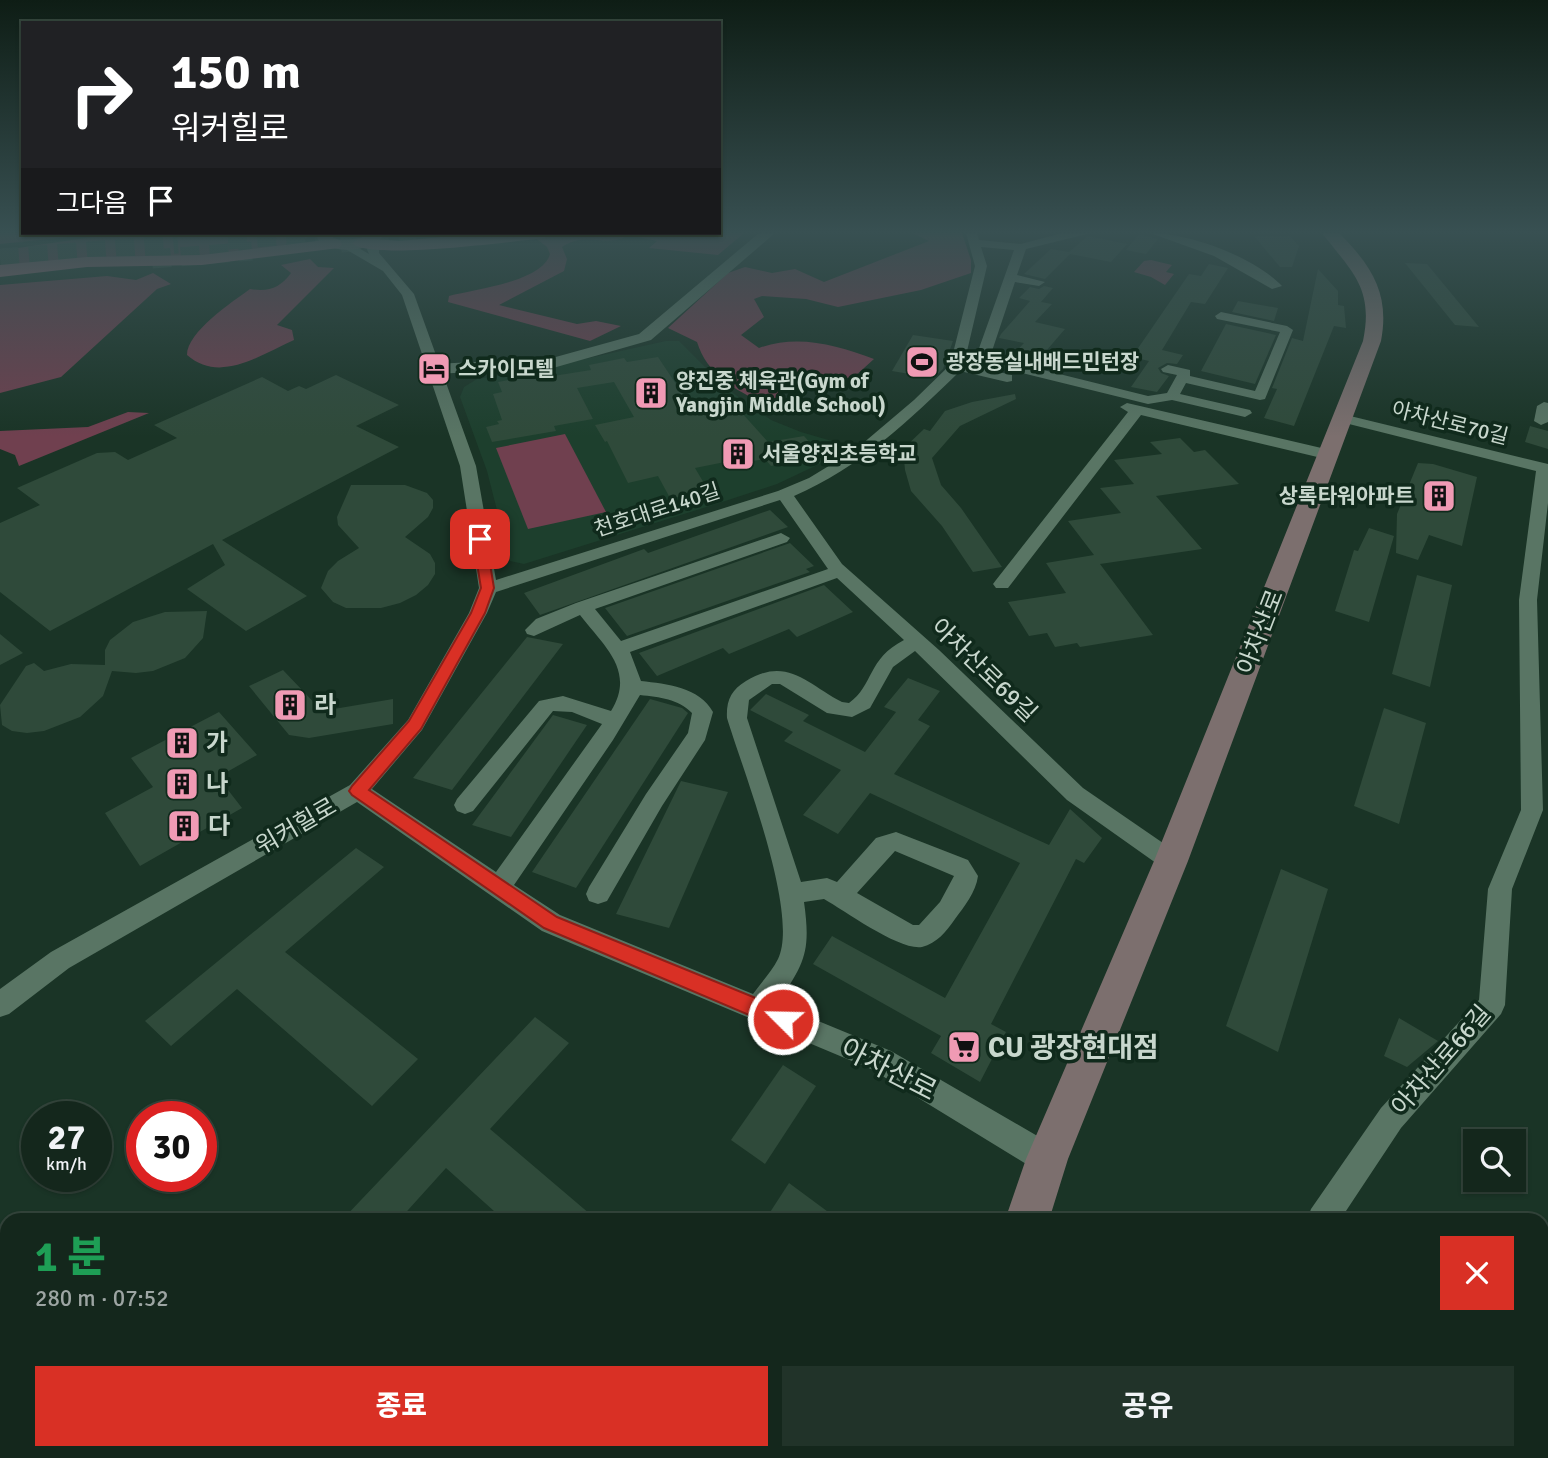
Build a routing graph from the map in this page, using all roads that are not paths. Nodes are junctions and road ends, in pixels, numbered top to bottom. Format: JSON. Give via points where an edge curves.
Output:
{"nodes":[{"id":1,"x":410,"y":301,"type":"edge"},
{"id":2,"x":688,"y":301,"type":"edge"},
{"id":3,"x":973,"y":301,"type":"edge"},
{"id":4,"x":1004,"y":301,"type":"edge"},
{"id":5,"x":1375,"y":301,"type":"edge"},
{"id":6,"x":1221,"y":316,"type":"dead end"},
{"id":7,"x":957,"y":366,"type":"junction"},
{"id":8,"x":434,"y":369,"type":"junction"},
{"id":9,"x":1168,"y":369,"type":"dead end"},
{"id":10,"x":1182,"y":378,"type":"junction"},
{"id":11,"x":1172,"y":396,"type":"junction"},
{"id":12,"x":1548,"y":407,"type":"edge"},
{"id":13,"x":1138,"y":409,"type":"junction"},
{"id":14,"x":1245,"y":413,"type":"dead end"},
{"id":15,"x":1342,"y":418,"type":"junction"},
{"id":16,"x":1541,"y":421,"type":"dead end"},
{"id":17,"x":1330,"y":455,"type":"junction"},
{"id":18,"x":1546,"y":469,"type":"edge"},
{"id":19,"x":783,"y":494,"type":"junction"},
{"id":20,"x":781,"y":538,"type":"dead end"},
{"id":21,"x":840,"y":571,"type":"junction"},
{"id":22,"x":1002,"y":584,"type":"dead end"},
{"id":23,"x":488,"y":588,"type":"junction"},
{"id":24,"x":583,"y":607,"type":"junction"},
{"id":25,"x":534,"y":630,"type":"dead end"},
{"id":26,"x":917,"y":642,"type":"junction"},
{"id":27,"x":617,"y":649,"type":"junction"},
{"id":28,"x":630,"y":687,"type":"junction"},
{"id":29,"x":615,"y":721,"type":"junction"},
{"id":30,"x":358,"y":791,"type":"junction"},
{"id":31,"x":465,"y":806,"type":"dead end"},
{"id":32,"x":1171,"y":861,"type":"junction"},
{"id":33,"x":499,"y":887,"type":"junction"},
{"id":34,"x":598,"y":894,"type":"dead end"},
{"id":35,"x":791,"y":894,"type":"junction"},
{"id":36,"x":841,"y":894,"type":"junction"},
{"id":37,"x":0,"y":1005,"type":"edge"},
{"id":38,"x":758,"y":1009,"type":"junction"},
{"id":39,"x":1047,"y":1159,"type":"junction"},
{"id":40,"x":1029,"y":1213,"type":"edge"},
{"id":41,"x":1327,"y":1213,"type":"edge"}],
"edges":[{"from":1,"to":8,"type":"street"},
{"from":2,"to":8,"type":"street","via":[[645,337],[553,363]]},
{"from":3,"to":7,"type":"street"},
{"from":4,"to":11,"type":"street","via":[[984,354],[990,361],[1148,400]]},
{"from":5,"to":15,"type":"main road","name":"아차산로","via":[[1376,328]]},
{"from":6,"to":10,"type":"street","via":[[1287,330],[1259,396]]},
{"from":7,"to":13,"type":"street"},
{"from":7,"to":19,"type":"street","name":"천호대로140길","via":[[860,453],[815,481]]},
{"from":8,"to":23,"type":"street","via":[[468,466]]},
{"from":9,"to":10,"type":"street","via":[[1185,373]]},
{"from":10,"to":11,"type":"street"},
{"from":11,"to":14,"type":"street"},
{"from":12,"to":16,"type":"street","via":[[1544,406]]},
{"from":13,"to":17,"type":"street"},
{"from":13,"to":22,"type":"street"},
{"from":15,"to":17,"type":"main road","name":"아차산로"},
{"from":15,"to":18,"type":"street","name":"아차산로70길"},
{"from":17,"to":32,"type":"main road","name":"아차산로"},
{"from":18,"to":41,"type":"street","name":"아차산로66길","via":[[1528,600],[1532,810],[1500,889],[1492,1005],[1391,1118]]},
{"from":19,"to":21,"type":"street","name":"아차산로69길"},
{"from":19,"to":23,"type":"street","name":"천호대로140길"},
{"from":20,"to":24,"type":"street"},
{"from":21,"to":26,"type":"street","name":"아차산로69길"},
{"from":21,"to":27,"type":"street"},
{"from":23,"to":30,"type":"street","name":"워커힐로","via":[[415,725]]},
{"from":24,"to":25,"type":"street"},
{"from":24,"to":27,"type":"street"},
{"from":26,"to":32,"type":"street","name":"아차산로69길","via":[[1075,794]]},
{"from":26,"to":35,"type":"street","via":[[896,653],[868,697],[854,710],[843,711],[790,679],[775,676],[742,692],[736,701],[737,719]]},
{"from":27,"to":28,"type":"street","via":[[631,676]]},
{"from":28,"to":29,"type":"street","via":[[630,697]]},
{"from":28,"to":34,"type":"street","via":[[685,698],[703,712],[698,735]]},
{"from":29,"to":31,"type":"street","via":[[566,703],[546,706]]},
{"from":29,"to":33,"type":"street"},
{"from":30,"to":33,"type":"street","name":"아차산로"},
{"from":30,"to":37,"type":"street","name":"워커힐로","via":[[60,960]]},
{"from":32,"to":39,"type":"main road","name":"아차산로"},
{"from":33,"to":38,"type":"street","name":"아차산로","via":[[551,923]]},
{"from":35,"to":36,"type":"street","via":[[815,888]]},
{"from":35,"to":38,"type":"street","via":[[796,933],[791,962]]},
{"from":36,"to":36,"type":"street","via":[[919,937],[929,933],[943,916],[967,880],[966,872],[896,841],[884,845]]},
{"from":38,"to":39,"type":"street","name":"아차산로","via":[[881,1060]]},
{"from":39,"to":40,"type":"main road","name":"아차산로"}]}
